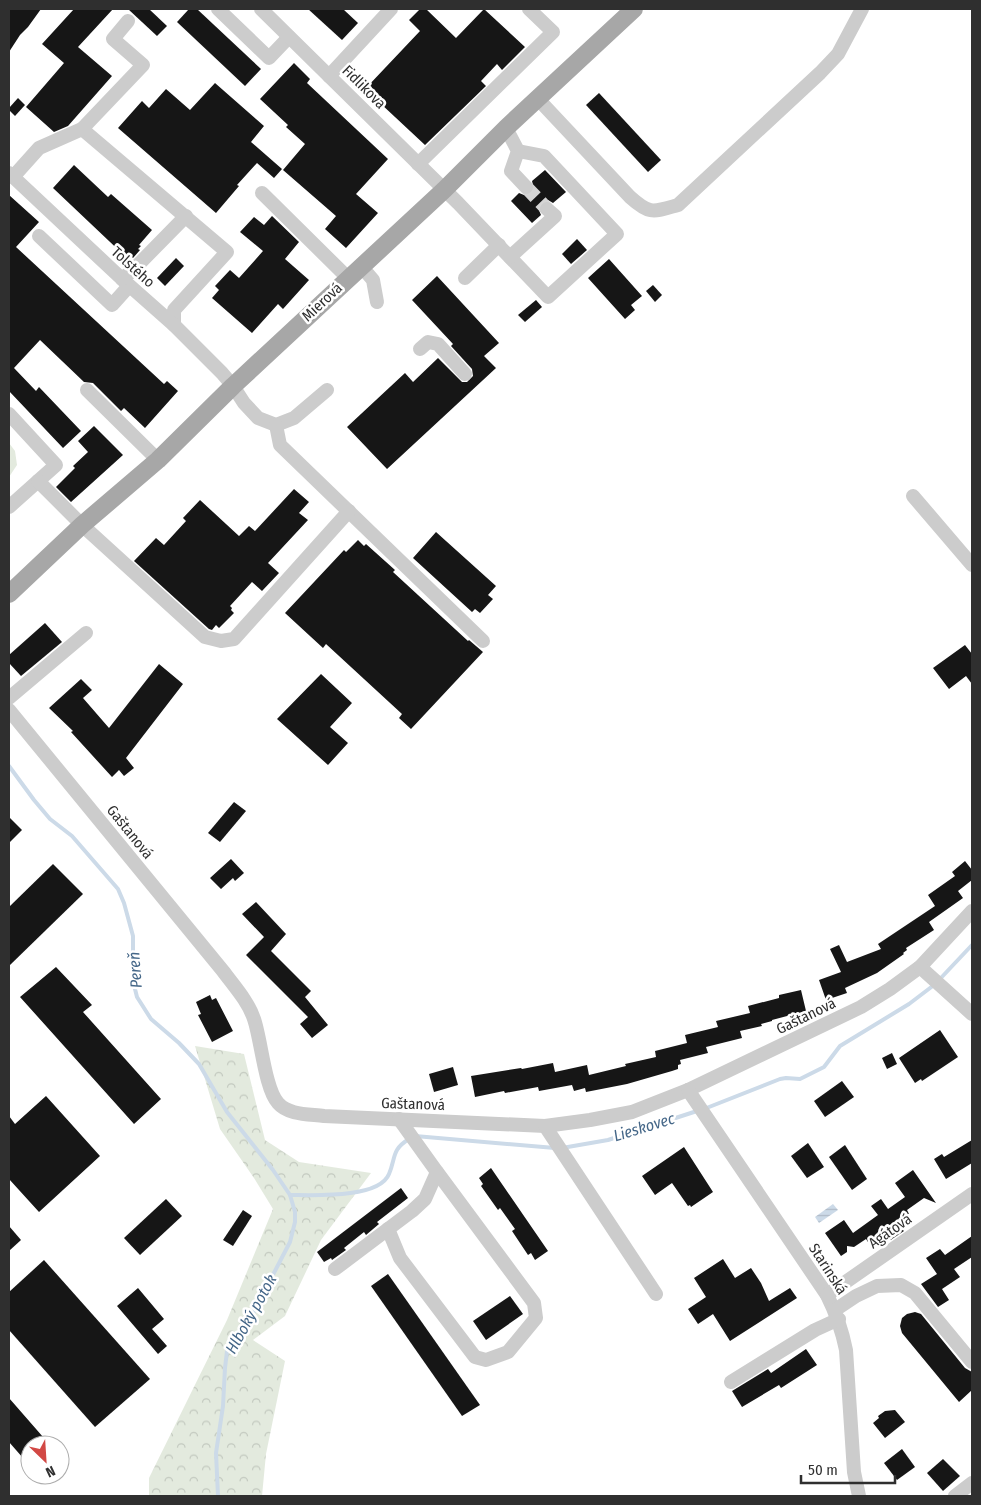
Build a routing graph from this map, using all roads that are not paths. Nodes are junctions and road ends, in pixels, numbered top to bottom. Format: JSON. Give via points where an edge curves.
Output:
{"nodes":[{"id":1,"x":218,"y":9,"type":"edge"},
{"id":2,"x":261,"y":9,"type":"edge"},
{"id":3,"x":391,"y":9,"type":"edge"},
{"id":4,"x":529,"y":9,"type":"edge"},
{"id":5,"x":634,"y":9,"type":"edge"},
{"id":6,"x":862,"y":9,"type":"edge"},
{"id":7,"x":128,"y":21,"type":"dead end"},
{"id":8,"x":290,"y":37,"type":"junction"},
{"id":9,"x":329,"y":76,"type":"junction"},
{"id":10,"x":538,"y":98,"type":"junction"},
{"id":11,"x":506,"y":128,"type":"junction"},
{"id":12,"x":82,"y":129,"type":"junction"},
{"id":13,"x":518,"y":151,"type":"junction"},
{"id":14,"x":418,"y":164,"type":"junction"},
{"id":15,"x":11,"y":175,"type":"edge"},
{"id":16,"x":526,"y":187,"type":"tunnel mouth"},
{"id":17,"x":444,"y":190,"type":"junction"},
{"id":18,"x":262,"y":192,"type":"dead end"},
{"id":19,"x":547,"y":209,"type":"dead end"},
{"id":20,"x":186,"y":216,"type":"junction"},
{"id":21,"x":39,"y":236,"type":"dead end"},
{"id":22,"x":499,"y":245,"type":"junction"},
{"id":23,"x":510,"y":257,"type":"junction"},
{"id":24,"x":361,"y":266,"type":"junction"},
{"id":25,"x":348,"y":278,"type":"junction"},
{"id":26,"x":465,"y":278,"type":"dead end"},
{"id":27,"x":125,"y":283,"type":"junction"},
{"id":28,"x":377,"y":302,"type":"dead end"},
{"id":29,"x":174,"y":325,"type":"junction"},
{"id":30,"x":420,"y":349,"type":"dead end"},
{"id":31,"x":465,"y":374,"type":"dead end"},
{"id":32,"x":233,"y":386,"type":"junction"},
{"id":33,"x":87,"y":390,"type":"dead end"},
{"id":34,"x":327,"y":390,"type":"dead end"},
{"id":35,"x":9,"y":414,"type":"edge"},
{"id":36,"x":276,"y":425,"type":"junction"},
{"id":37,"x":158,"y":460,"type":"junction"},
{"id":38,"x":38,"y":481,"type":"junction"},
{"id":39,"x":913,"y":496,"type":"dead end"},
{"id":40,"x":9,"y":507,"type":"edge"},
{"id":41,"x":349,"y":512,"type":"junction"},
{"id":42,"x":82,"y":526,"type":"junction"},
{"id":43,"x":972,"y":565,"type":"edge"},
{"id":44,"x":9,"y":594,"type":"edge"},
{"id":45,"x":86,"y":633,"type":"dead end"},
{"id":46,"x":483,"y":640,"type":"dead end"},
{"id":47,"x":9,"y":698,"type":"edge"},
{"id":48,"x":9,"y":710,"type":"edge"},
{"id":49,"x":972,"y":911,"type":"edge"},
{"id":50,"x":920,"y":967,"type":"junction"},
{"id":51,"x":972,"y":1014,"type":"edge"},
{"id":52,"x":688,"y":1090,"type":"junction"},
{"id":53,"x":399,"y":1119,"type":"junction"},
{"id":54,"x":545,"y":1126,"type":"junction"},
{"id":55,"x":438,"y":1172,"type":"junction"},
{"id":56,"x":972,"y":1194,"type":"edge"},
{"id":57,"x":388,"y":1229,"type":"junction"},
{"id":58,"x":335,"y":1269,"type":"dead end"},
{"id":59,"x":656,"y":1294,"type":"dead end"},
{"id":60,"x":827,"y":1295,"type":"junction"},
{"id":61,"x":837,"y":1315,"type":"junction"},
{"id":62,"x":972,"y":1362,"type":"edge"},
{"id":63,"x":731,"y":1382,"type":"dead end"},
{"id":64,"x":972,"y":1483,"type":"edge"},
{"id":65,"x":859,"y":1496,"type":"edge"},
{"id":66,"x":955,"y":1496,"type":"edge"}],
"edges":[{"from":1,"to":8,"type":"street","via":[[269,58]]},
{"from":2,"to":8,"type":"street","name":"Fidlikova"},
{"from":3,"to":9,"type":"street"},
{"from":4,"to":14,"type":"street","via":[[553,32]]},
{"from":5,"to":10,"type":"main road","name":"Mierová"},
{"from":6,"to":10,"type":"street","via":[[838,54],[820,73],[678,205],[655,212],[643,209],[630,197]]},
{"from":7,"to":12,"type":"street","via":[[113,39],[143,65]]},
{"from":8,"to":9,"type":"street","name":"Fidlikova"},
{"from":9,"to":14,"type":"street","name":"Fidlikova"},
{"from":10,"to":11,"type":"main road","name":"Mierová"},
{"from":11,"to":13,"type":"street"},
{"from":11,"to":17,"type":"main road","name":"Mierová"},
{"from":12,"to":15,"type":"street","via":[[39,148]]},
{"from":12,"to":20,"type":"street"},
{"from":13,"to":16,"type":"street","via":[[511,171]]},
{"from":13,"to":23,"type":"street","name":"Fidlikova","via":[[544,156],[617,234],[548,297]]},
{"from":14,"to":17,"type":"street","name":"Fidlikova"},
{"from":15,"to":27,"type":"street","name":"Tolstého"},
{"from":17,"to":22,"type":"street","name":"Fidlikova"},
{"from":17,"to":24,"type":"main road","name":"Mierová"},
{"from":18,"to":25,"type":"street"},
{"from":19,"to":23,"type":"street","via":[[554,216]]},
{"from":20,"to":27,"type":"street","via":[[133,270]]},
{"from":20,"to":29,"type":"street","via":[[227,252],[174,310]]},
{"from":21,"to":27,"type":"street","via":[[112,305]]},
{"from":22,"to":23,"type":"street","name":"Fidlikova"},
{"from":22,"to":26,"type":"street"},
{"from":24,"to":25,"type":"main road","name":"Mierová"},
{"from":24,"to":28,"type":"street","via":[[373,280]]},
{"from":25,"to":32,"type":"main road","name":"Mierová"},
{"from":27,"to":29,"type":"street","name":"Tolstého"},
{"from":29,"to":32,"type":"street","name":"Tolstého"},
{"from":30,"to":31,"type":"street","via":[[428,342],[438,344]]},
{"from":32,"to":36,"type":"street","name":"Tolstého","via":[[258,418]]},
{"from":32,"to":37,"type":"main road","name":"Mierová"},
{"from":33,"to":37,"type":"street"},
{"from":34,"to":36,"type":"street","via":[[294,418]]},
{"from":35,"to":38,"type":"street","via":[[56,465]]},
{"from":36,"to":41,"type":"street","via":[[280,445]]},
{"from":37,"to":42,"type":"main road","name":"Mierová"},
{"from":38,"to":40,"type":"street"},
{"from":38,"to":42,"type":"street"},
{"from":39,"to":43,"type":"street"},
{"from":41,"to":42,"type":"street","via":[[234,639],[221,641],[205,637]]},
{"from":41,"to":46,"type":"street"},
{"from":42,"to":44,"type":"main road","name":"Mierová"},
{"from":45,"to":47,"type":"street"},
{"from":48,"to":53,"type":"street","name":"Gaštanová","via":[[246,1003],[256,1026],[271,1094],[278,1104],[291,1112]]},
{"from":49,"to":50,"type":"street","name":"Gaštanová"},
{"from":50,"to":51,"type":"street"},
{"from":50,"to":52,"type":"street","name":"Gaštanová","via":[[861,1007]]},
{"from":52,"to":54,"type":"street","name":"Gaštanová","via":[[632,1112]]},
{"from":52,"to":60,"type":"street","name":"Starinská"},
{"from":53,"to":54,"type":"street","name":"Gaštanová"},
{"from":53,"to":55,"type":"street"},
{"from":54,"to":59,"type":"street"},
{"from":55,"to":57,"type":"street","via":[[424,1199]]},
{"from":55,"to":57,"type":"street","via":[[534,1303],[536,1318],[508,1352],[486,1360],[475,1357],[400,1258]]},
{"from":56,"to":60,"type":"street","name":"Agátová"},
{"from":57,"to":58,"type":"street"},
{"from":60,"to":61,"type":"street","name":"Starinská"},
{"from":61,"to":62,"type":"street","via":[[856,1296],[877,1286],[901,1285],[915,1293]]},
{"from":61,"to":63,"type":"street"},
{"from":61,"to":65,"type":"street","name":"Starinská","via":[[846,1350]]},
{"from":64,"to":66,"type":"street"}]}
